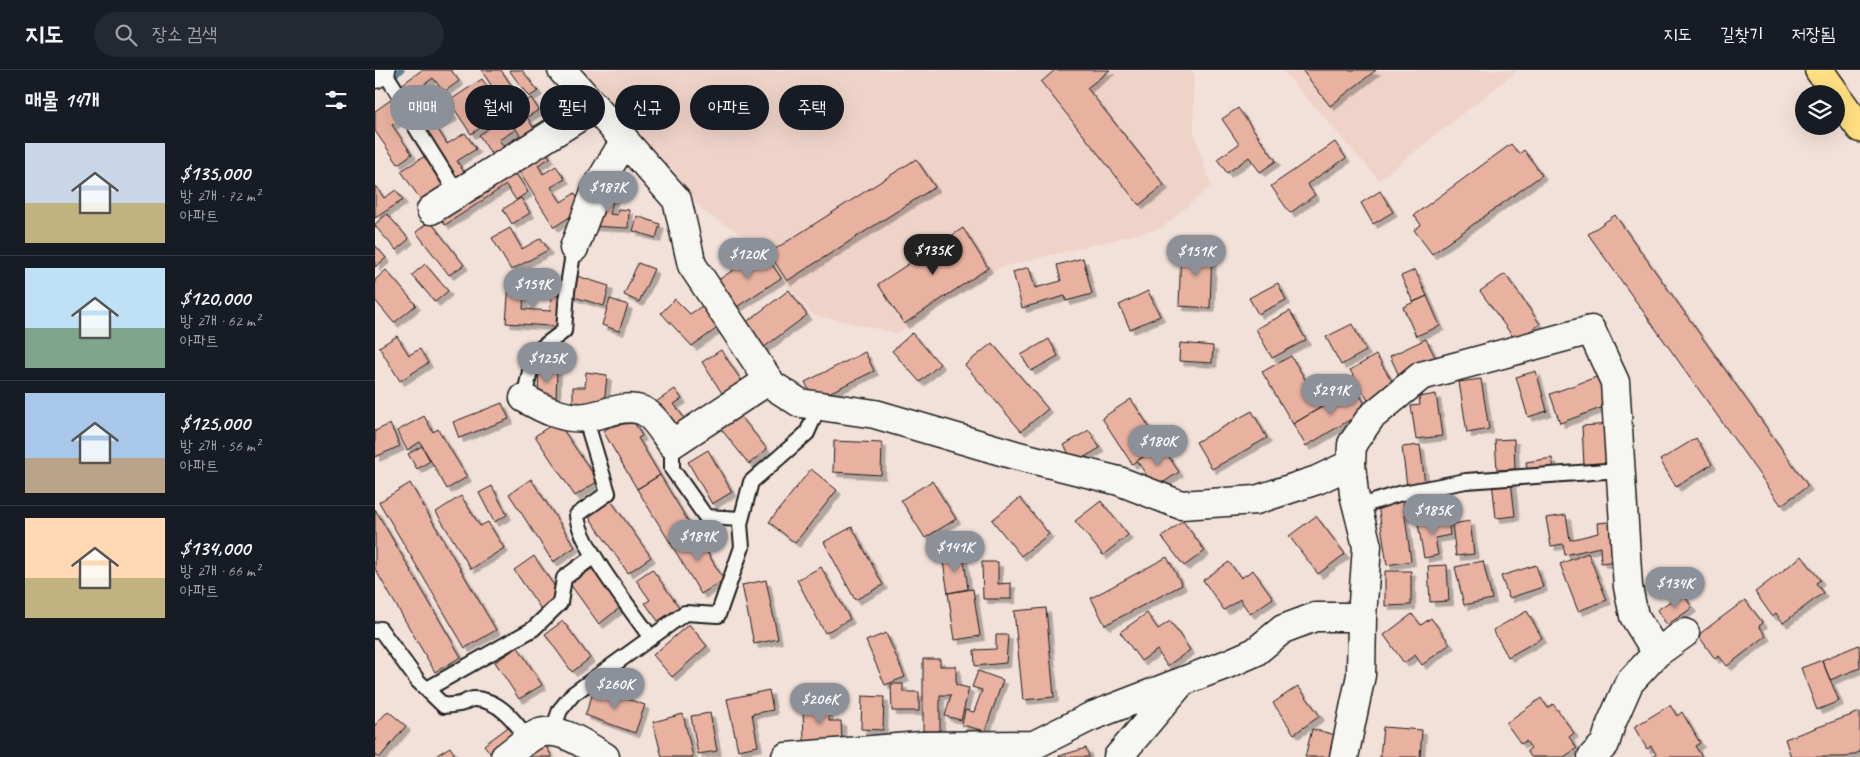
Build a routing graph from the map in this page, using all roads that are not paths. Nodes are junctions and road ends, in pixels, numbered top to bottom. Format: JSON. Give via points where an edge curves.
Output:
{"nodes":[{"id":1,"x":562,"y":70,"type":"edge"},
{"id":2,"x":1819,"y":70,"type":"edge"},
{"id":3,"x":382,"y":73,"type":"edge"},
{"id":4,"x":576,"y":85,"type":"edge"},
{"id":5,"x":1830,"y":85,"type":"edge"},
{"id":6,"x":1845,"y":107,"type":"edge"},
{"id":7,"x":605,"y":117,"type":"edge"},
{"id":8,"x":1860,"y":128,"type":"edge"},
{"id":9,"x":556,"y":130,"type":"edge"},
{"id":10,"x":625,"y":140,"type":"junction"},
{"id":11,"x":457,"y":192,"type":"junction"},
{"id":12,"x":431,"y":210,"type":"dead end"},
{"id":13,"x":575,"y":248,"type":"joint"},
{"id":14,"x":769,"y":380,"type":"junction"},
{"id":15,"x":525,"y":398,"type":"joint"},
{"id":16,"x":819,"y":406,"type":"junction"},
{"id":17,"x":585,"y":418,"type":"junction"},
{"id":18,"x":672,"y":444,"type":"junction"},
{"id":19,"x":1351,"y":464,"type":"junction"},
{"id":20,"x":1620,"y":470,"type":"junction"},
{"id":21,"x":1357,"y":507,"type":"junction"},
{"id":22,"x":741,"y":519,"type":"junction"},
{"id":23,"x":594,"y":556,"type":"junction"},
{"id":24,"x":1362,"y":617,"type":"junction"},
{"id":25,"x":375,"y":631,"type":"edge"},
{"id":26,"x":1685,"y":633,"type":"dead end"},
{"id":27,"x":651,"y":638,"type":"junction"},
{"id":28,"x":1657,"y":653,"type":"junction"},
{"id":29,"x":1182,"y":681,"type":"junction"},
{"id":30,"x":427,"y":689,"type":"junction"},
{"id":31,"x":540,"y":736,"type":"junction"},
{"id":32,"x":505,"y":757,"type":"edge"},
{"id":33,"x":605,"y":757,"type":"edge"},
{"id":34,"x":786,"y":757,"type":"edge"},
{"id":35,"x":1117,"y":757,"type":"edge"},
{"id":36,"x":1344,"y":757,"type":"edge"},
{"id":37,"x":1592,"y":757,"type":"edge"}],
"edges":[{"from":1,"to":4,"type":"street"},
{"from":2,"to":5,"type":"highway"},
{"from":3,"to":11,"type":"lane","via":[[410,112],[415,126]]},
{"from":6,"to":8,"type":"highway"},
{"from":7,"to":10,"type":"street"},
{"from":9,"to":11,"type":"street"},
{"from":10,"to":13,"type":"street","via":[[597,187]]},
{"from":10,"to":14,"type":"street","via":[[677,200],[692,266]]},
{"from":11,"to":12,"type":"street"},
{"from":13,"to":15,"type":"lane","via":[[564,331],[533,358]]},
{"from":14,"to":16,"type":"street","via":[[800,403]]},
{"from":14,"to":18,"type":"street"},
{"from":15,"to":17,"type":"street","via":[[545,410]]},
{"from":16,"to":19,"type":"street","via":[[875,414],[1015,456],[1119,481],[1181,505],[1256,500],[1317,480]]},
{"from":16,"to":22,"type":"lane","via":[[807,434],[751,482]]},
{"from":17,"to":18,"type":"street","via":[[627,409],[640,410],[649,414]]},
{"from":17,"to":23,"type":"lane","via":[[608,493],[577,515],[577,523]]},
{"from":18,"to":22,"type":"lane","via":[[672,469],[706,517]]},
{"from":19,"to":20,"type":"street","via":[[1352,444],[1371,416],[1421,376],[1591,330],[1615,382]]},
{"from":19,"to":21,"type":"street"},
{"from":20,"to":21,"type":"lane","via":[[1466,481],[1397,494]]},
{"from":20,"to":28,"type":"street","via":[[1627,587],[1634,616]]},
{"from":21,"to":24,"type":"street","via":[[1367,546]]},
{"from":22,"to":27,"type":"lane","via":[[742,547],[718,615],[685,613]]},
{"from":23,"to":27,"type":"lane"},
{"from":23,"to":30,"type":"lane","via":[[564,578],[560,603],[533,629]]},
{"from":24,"to":29,"type":"street","via":[[1315,617],[1283,629],[1255,652]]},
{"from":24,"to":36,"type":"street","via":[[1361,675]]},
{"from":25,"to":30,"type":"lane","via":[[380,629]]},
{"from":26,"to":28,"type":"street"},
{"from":27,"to":31,"type":"lane","via":[[573,694]]},
{"from":28,"to":37,"type":"street","via":[[1629,683],[1605,744]]},
{"from":29,"to":34,"type":"street","via":[[1090,717],[1034,744],[921,746]]},
{"from":29,"to":35,"type":"street"},
{"from":30,"to":31,"type":"lane","via":[[444,706],[461,704],[472,698],[487,701],[506,712],[518,726]]},
{"from":31,"to":32,"type":"street"},
{"from":31,"to":33,"type":"street","via":[[555,732],[580,741]]}]}
